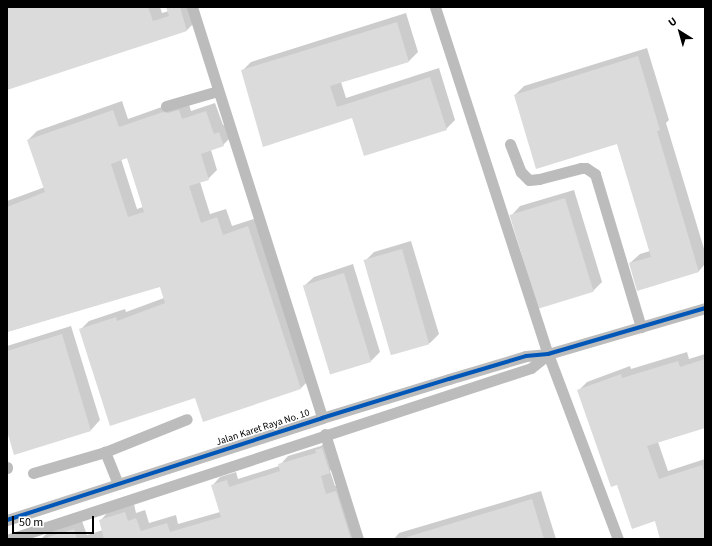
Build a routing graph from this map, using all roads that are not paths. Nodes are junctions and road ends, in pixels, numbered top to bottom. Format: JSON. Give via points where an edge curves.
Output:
{"nodes":[{"id":1,"x":192,"y":7,"type":"edge"},
{"id":2,"x":435,"y":7,"type":"edge"},
{"id":3,"x":218,"y":91,"type":"junction"},
{"id":4,"x":166,"y":106,"type":"dead end"},
{"id":5,"x":510,"y":144,"type":"dead end"},
{"id":6,"x":705,"y":308,"type":"edge"},
{"id":7,"x":641,"y":327,"type":"junction"},
{"id":8,"x":548,"y":354,"type":"junction"},
{"id":9,"x":322,"y":418,"type":"junction"},
{"id":10,"x":187,"y":419,"type":"dead end"},
{"id":11,"x":325,"y":434,"type":"junction"},
{"id":12,"x":105,"y":452,"type":"junction"},
{"id":13,"x":33,"y":474,"type":"dead end"},
{"id":14,"x":118,"y":484,"type":"junction"},
{"id":15,"x":7,"y":520,"type":"edge"},
{"id":16,"x":32,"y":536,"type":"edge"},
{"id":17,"x":10,"y":539,"type":"edge"},
{"id":18,"x":358,"y":539,"type":"edge"},
{"id":19,"x":618,"y":539,"type":"edge"}],
"edges":[{"from":1,"to":3,"type":"street"},
{"from":2,"to":8,"type":"street"},
{"from":3,"to":4,"type":"street"},
{"from":3,"to":9,"type":"street"},
{"from":5,"to":7,"type":"street","via":[[521,172],[529,180],[539,180],[581,168],[595,174]]},
{"from":6,"to":7,"type":"street"},
{"from":7,"to":8,"type":"street"},
{"from":8,"to":9,"type":"street","name":"Jalan Karet Raya No. 10","via":[[526,356]]},
{"from":8,"to":11,"type":"street","via":[[531,368]]},
{"from":8,"to":19,"type":"street"},
{"from":9,"to":14,"type":"street","name":"Jalan Karet Raya No. 10"},
{"from":10,"to":12,"type":"street"},
{"from":11,"to":16,"type":"street"},
{"from":11,"to":18,"type":"street"},
{"from":12,"to":13,"type":"street"},
{"from":12,"to":14,"type":"street"},
{"from":14,"to":15,"type":"street","name":"Jalan Karet Raya No. 10"},
{"from":16,"to":17,"type":"street"}]}
